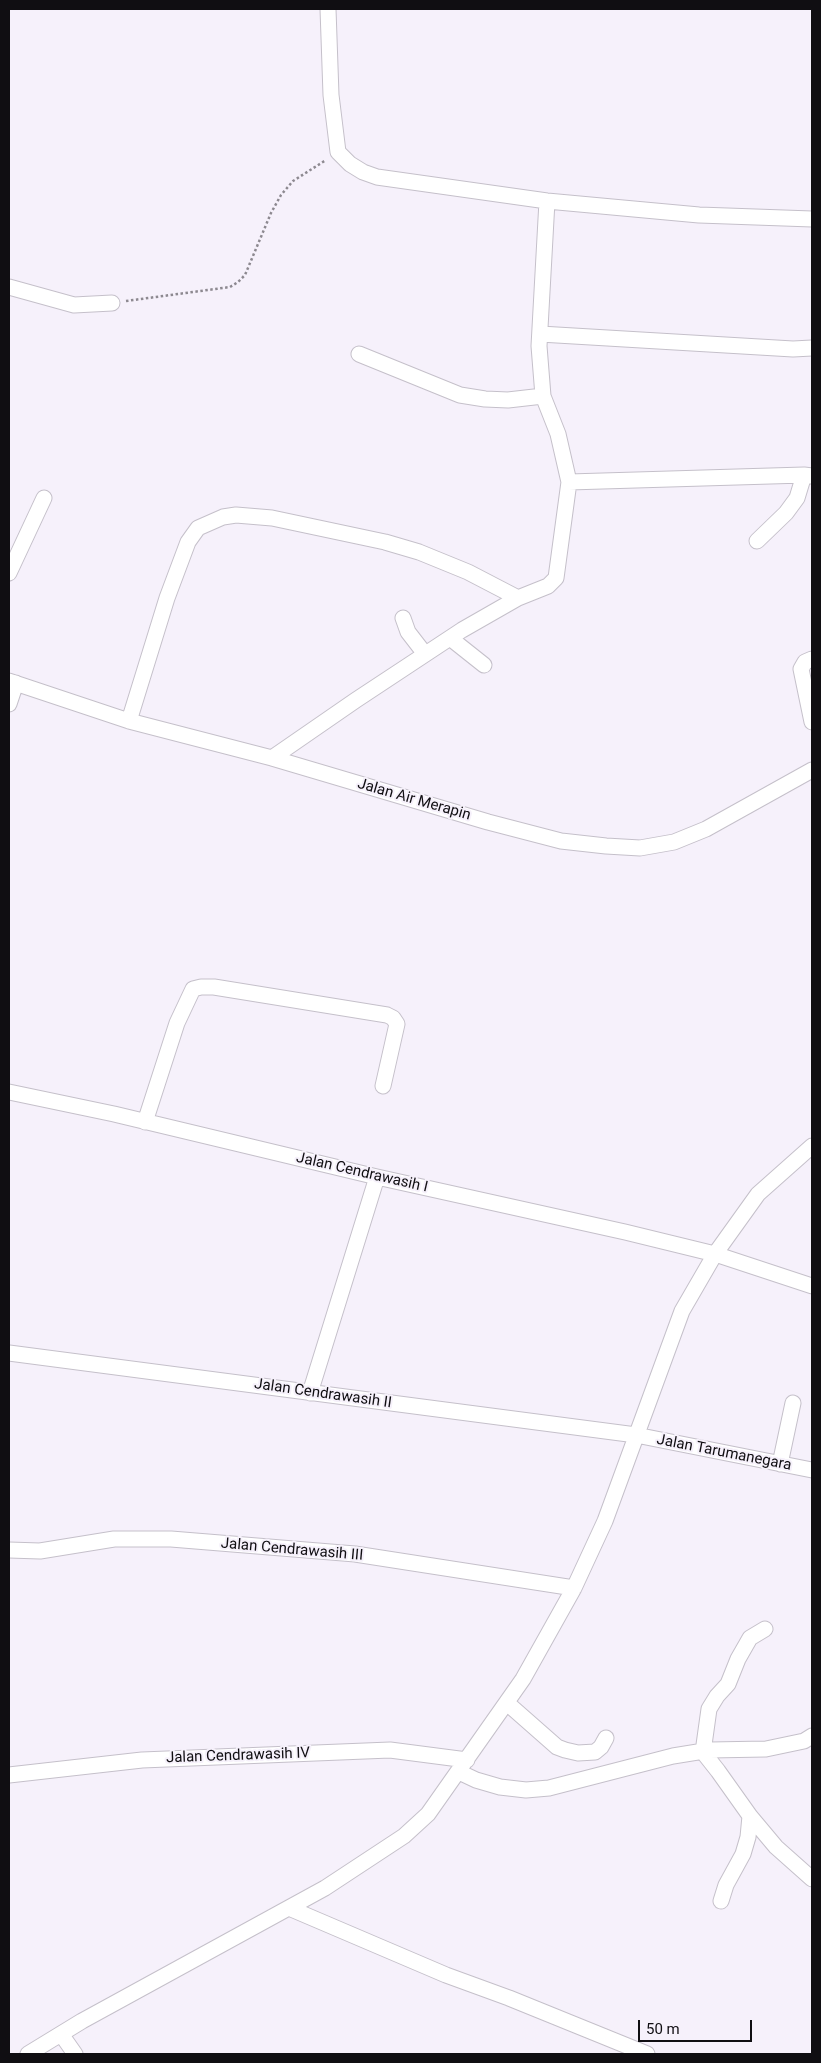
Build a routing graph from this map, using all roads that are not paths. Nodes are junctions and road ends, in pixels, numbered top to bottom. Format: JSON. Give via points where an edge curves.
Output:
{"nodes":[{"id":1,"x":328,"y":9,"type":"edge"},
{"id":2,"x":547,"y":201,"type":"junction"},
{"id":3,"x":812,"y":219,"type":"edge"},
{"id":4,"x":9,"y":287,"type":"edge"},
{"id":5,"x":112,"y":303,"type":"road end"},
{"id":6,"x":540,"y":334,"type":"junction"},
{"id":7,"x":812,"y":348,"type":"edge"},
{"id":8,"x":359,"y":354,"type":"dead end"},
{"id":9,"x":544,"y":396,"type":"junction"},
{"id":10,"x":808,"y":475,"type":"edge"},
{"id":11,"x":569,"y":482,"type":"junction"},
{"id":12,"x":44,"y":498,"type":"dead end"},
{"id":13,"x":757,"y":541,"type":"dead end"},
{"id":14,"x":9,"y":574,"type":"edge"},
{"id":15,"x":518,"y":598,"type":"junction"},
{"id":16,"x":403,"y":618,"type":"dead end"},
{"id":17,"x":450,"y":638,"type":"junction"},
{"id":18,"x":425,"y":654,"type":"junction"},
{"id":19,"x":812,"y":659,"type":"edge"},
{"id":20,"x":484,"y":664,"type":"dead end"},
{"id":21,"x":12,"y":682,"type":"edge"},
{"id":22,"x":9,"y":704,"type":"edge"},
{"id":23,"x":129,"y":721,"type":"junction"},
{"id":24,"x":812,"y":722,"type":"edge"},
{"id":25,"x":272,"y":758,"type":"junction"},
{"id":26,"x":812,"y":770,"type":"edge"},
{"id":27,"x":383,"y":1086,"type":"dead end"},
{"id":28,"x":9,"y":1092,"type":"edge"},
{"id":29,"x":145,"y":1122,"type":"junction"},
{"id":30,"x":812,"y":1146,"type":"edge"},
{"id":31,"x":377,"y":1177,"type":"junction"},
{"id":32,"x":715,"y":1254,"type":"junction"},
{"id":33,"x":812,"y":1286,"type":"edge"},
{"id":34,"x":9,"y":1353,"type":"edge"},
{"id":35,"x":310,"y":1393,"type":"junction"},
{"id":36,"x":793,"y":1402,"type":"dead end"},
{"id":37,"x":636,"y":1434,"type":"junction"},
{"id":38,"x":780,"y":1464,"type":"junction"},
{"id":39,"x":812,"y":1470,"type":"edge"},
{"id":40,"x":9,"y":1550,"type":"edge"},
{"id":41,"x":574,"y":1588,"type":"junction"},
{"id":42,"x":765,"y":1630,"type":"dead end"},
{"id":43,"x":507,"y":1703,"type":"junction"},
{"id":44,"x":812,"y":1736,"type":"edge"},
{"id":45,"x":606,"y":1738,"type":"dead end"},
{"id":46,"x":703,"y":1752,"type":"junction"},
{"id":47,"x":463,"y":1766,"type":"junction"},
{"id":48,"x":9,"y":1775,"type":"edge"},
{"id":49,"x":750,"y":1816,"type":"junction"},
{"id":50,"x":812,"y":1879,"type":"edge"},
{"id":51,"x":721,"y":1901,"type":"dead end"},
{"id":52,"x":289,"y":1908,"type":"junction"},
{"id":53,"x":61,"y":2034,"type":"junction"},
{"id":54,"x":28,"y":2054,"type":"edge"},
{"id":55,"x":76,"y":2054,"type":"edge"},
{"id":56,"x":647,"y":2054,"type":"edge"}],
"edges":[{"from":1,"to":2,"type":"street","via":[[331,95],[338,152],[350,164],[377,177]]},
{"from":2,"to":3,"type":"street","via":[[699,215]]},
{"from":2,"to":6,"type":"street"},
{"from":4,"to":5,"type":"street","via":[[74,305]]},
{"from":6,"to":7,"type":"street"},
{"from":6,"to":9,"type":"street"},
{"from":8,"to":9,"type":"street","via":[[460,395],[508,400]]},
{"from":9,"to":11,"type":"street","via":[[558,434]]},
{"from":10,"to":11,"type":"street"},
{"from":10,"to":13,"type":"street","via":[[786,513]]},
{"from":11,"to":15,"type":"street","via":[[556,578],[548,586]]},
{"from":12,"to":14,"type":"street"},
{"from":15,"to":17,"type":"street"},
{"from":15,"to":23,"type":"street","via":[[468,572],[385,542],[272,518],[223,517],[198,528],[188,542]]},
{"from":16,"to":18,"type":"street","via":[[408,632]]},
{"from":17,"to":18,"type":"street"},
{"from":17,"to":20,"type":"street"},
{"from":18,"to":25,"type":"street"},
{"from":19,"to":24,"type":"street","via":[[802,664],[801,672]]},
{"from":21,"to":22,"type":"street"},
{"from":21,"to":23,"type":"street","name":"Jalan Air Merapin"},
{"from":23,"to":25,"type":"street","name":"Jalan Air Merapin"},
{"from":25,"to":26,"type":"street","name":"Jalan Air Merapin","via":[[561,841],[640,848],[674,842],[706,829]]},
{"from":27,"to":29,"type":"street","via":[[397,1024],[393,1018],[201,987],[193,989],[176,1023]]},
{"from":28,"to":29,"type":"street","name":"Jalan Cendrawasih I"},
{"from":29,"to":31,"type":"street","name":"Jalan Cendrawasih I"},
{"from":30,"to":32,"type":"street","via":[[758,1194]]},
{"from":31,"to":32,"type":"street","name":"Jalan Cendrawasih I"},
{"from":31,"to":35,"type":"street"},
{"from":32,"to":33,"type":"street","name":"Jalan Cendrawasih I"},
{"from":32,"to":37,"type":"street","via":[[682,1311]]},
{"from":34,"to":35,"type":"street","name":"Jalan Cendrawasih II"},
{"from":35,"to":37,"type":"street","name":"Jalan Cendrawasih II"},
{"from":36,"to":38,"type":"street"},
{"from":37,"to":38,"type":"street","name":"Jalan Tarumanegara"},
{"from":37,"to":41,"type":"street","via":[[605,1521]]},
{"from":38,"to":39,"type":"street","name":"Jalan Tarumanegara"},
{"from":40,"to":41,"type":"street","name":"Jalan Cendrawasih III","via":[[40,1551],[114,1540],[171,1539],[355,1554]]},
{"from":41,"to":43,"type":"street","via":[[524,1679]]},
{"from":42,"to":46,"type":"street","via":[[750,1638],[728,1684],[708,1709]]},
{"from":43,"to":45,"type":"street","via":[[565,1750],[595,1752]]},
{"from":43,"to":47,"type":"street"},
{"from":44,"to":46,"type":"street","name":"Jalan Cendrawasih IV","via":[[804,1741],[766,1749]]},
{"from":46,"to":47,"type":"street","name":"Jalan Cendrawasih IV","via":[[649,1762],[549,1788],[526,1790],[476,1780]]},
{"from":46,"to":49,"type":"street"},
{"from":47,"to":48,"type":"street","name":"Jalan Cendrawasih IV","via":[[390,1750],[142,1760]]},
{"from":47,"to":52,"type":"street","via":[[428,1814],[404,1836]]},
{"from":49,"to":50,"type":"street","via":[[776,1848]]},
{"from":49,"to":51,"type":"street","via":[[748,1837]]},
{"from":52,"to":53,"type":"street"},
{"from":52,"to":56,"type":"street","via":[[446,1975]]},
{"from":53,"to":54,"type":"street"},
{"from":53,"to":55,"type":"street"}]}
